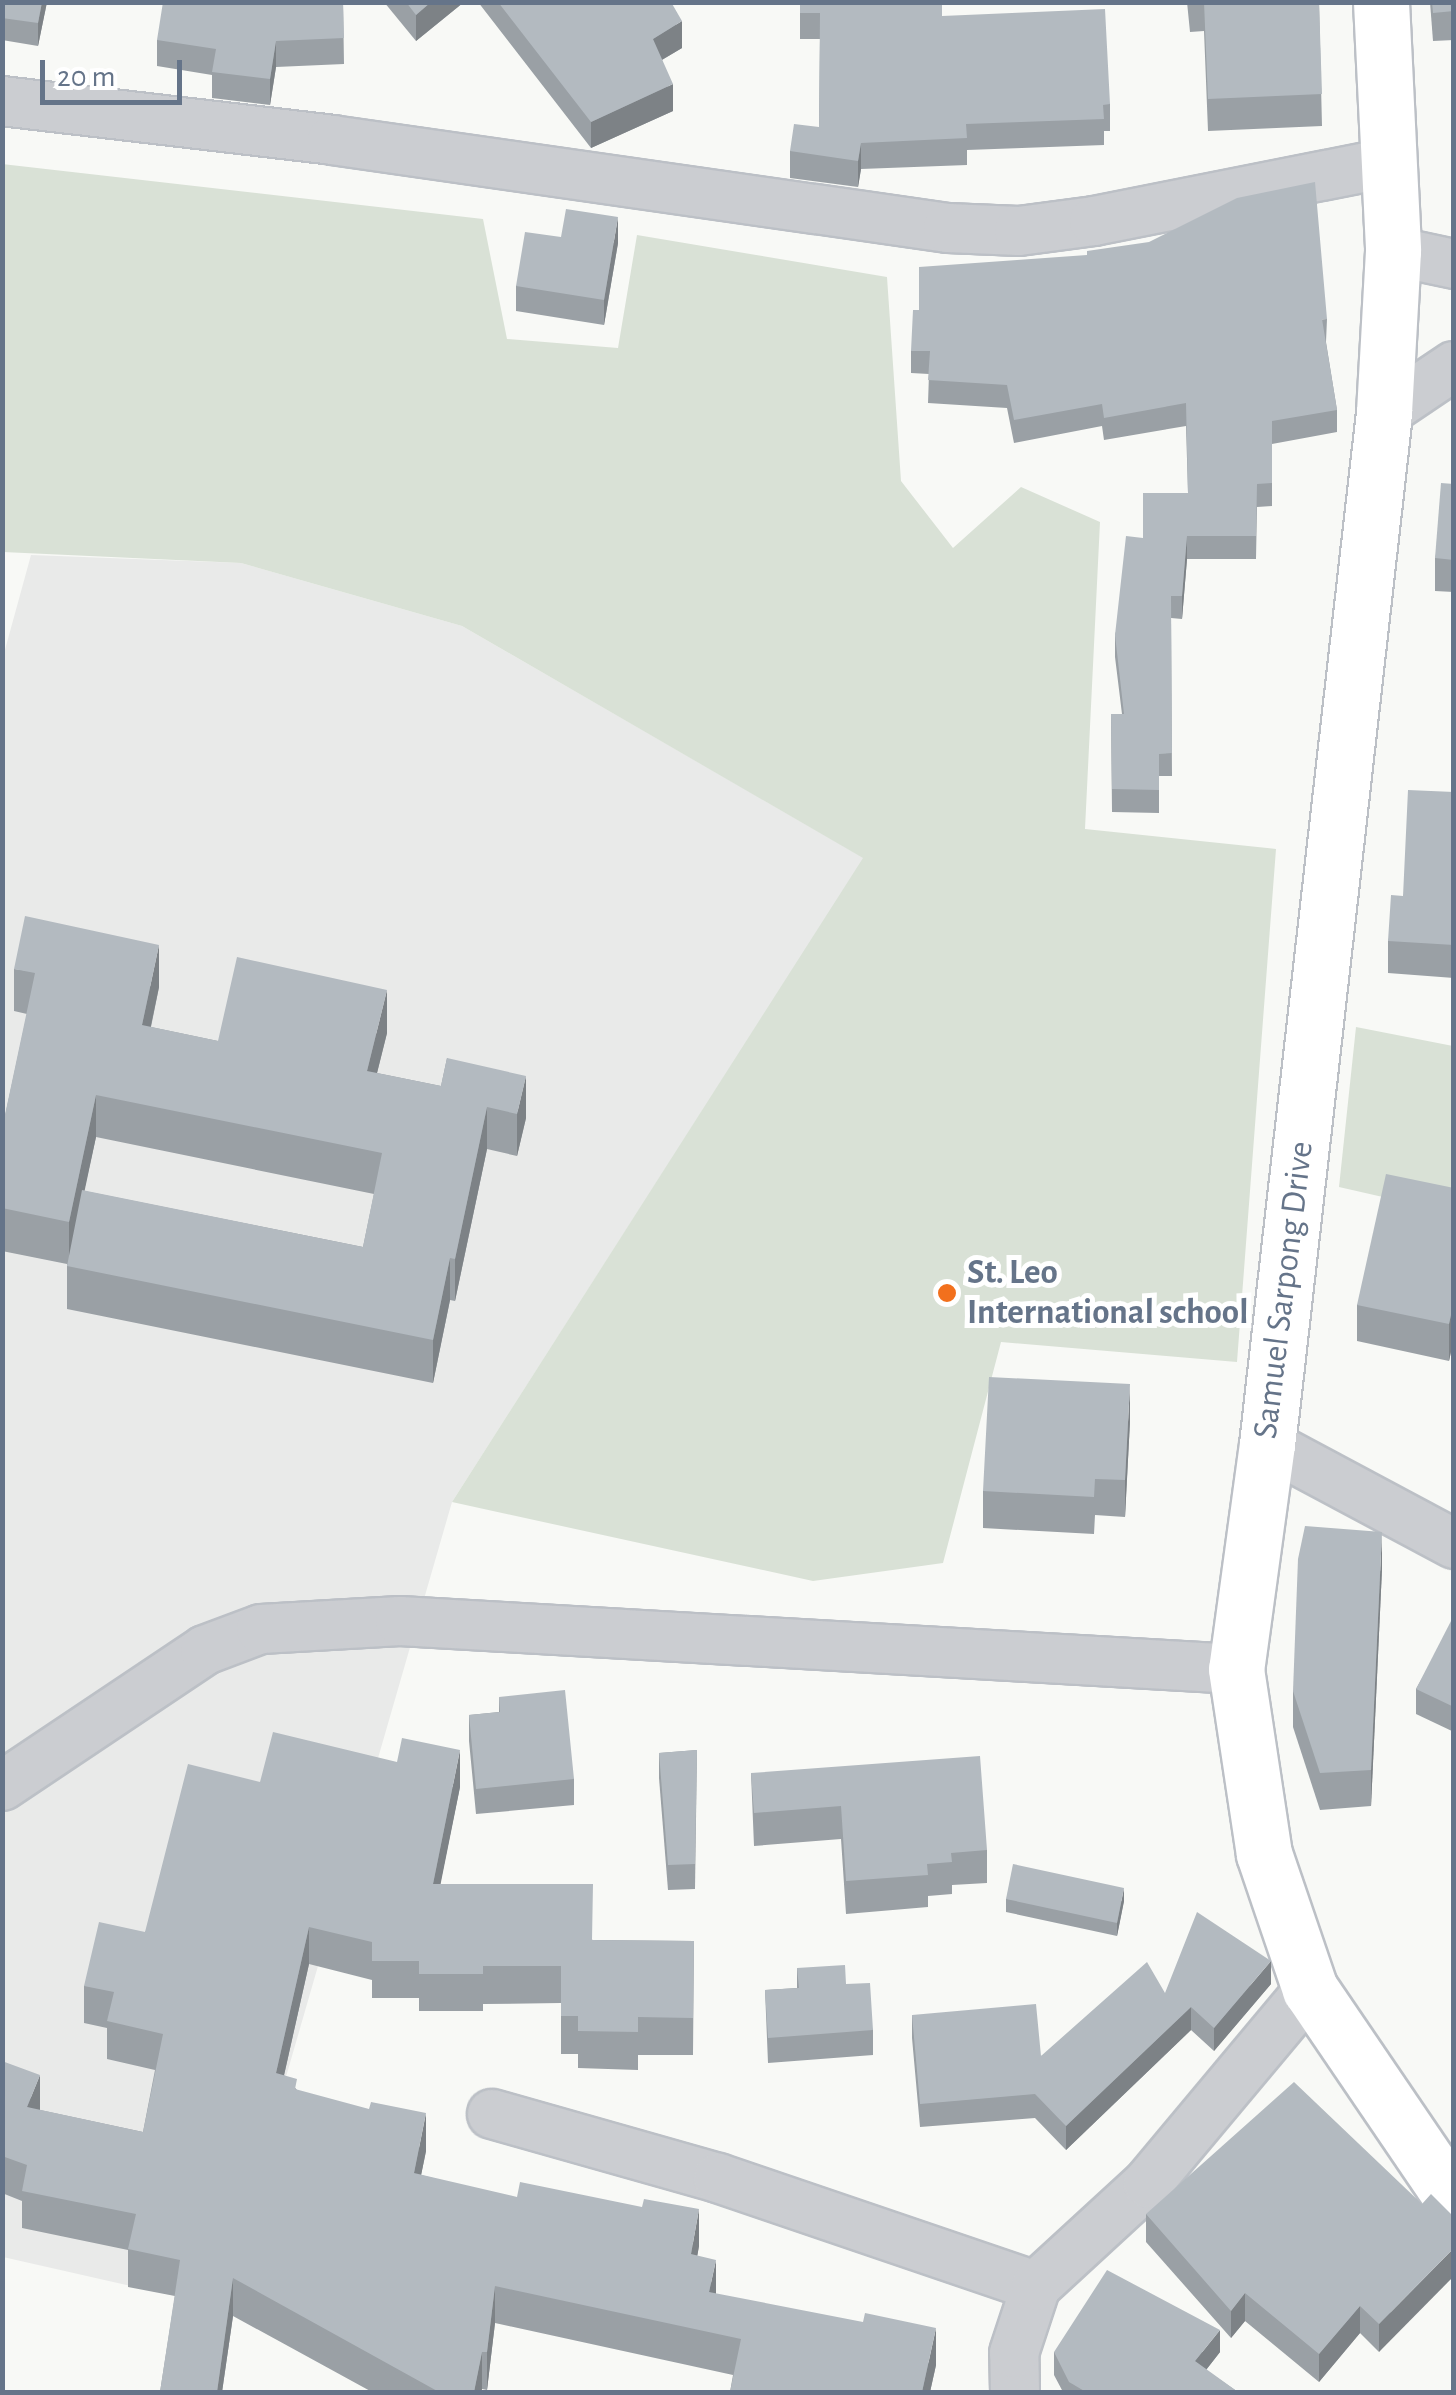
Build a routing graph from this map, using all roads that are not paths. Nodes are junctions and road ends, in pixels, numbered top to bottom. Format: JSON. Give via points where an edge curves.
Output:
{"nodes":[{"id":1,"x":1381,"y":2,"type":"edge"},
{"id":2,"x":2,"y":101,"type":"edge"},
{"id":3,"x":1386,"y":163,"type":"junction"},
{"id":4,"x":1393,"y":251,"type":"junction"},
{"id":5,"x":1454,"y":264,"type":"edge"},
{"id":6,"x":1454,"y":366,"type":"edge"},
{"id":7,"x":1384,"y":413,"type":"junction"},
{"id":8,"x":1267,"y":1444,"type":"junction"},
{"id":9,"x":1454,"y":1544,"type":"edge"},
{"id":10,"x":1236,"y":1669,"type":"junction"},
{"id":11,"x":2,"y":1786,"type":"edge"},
{"id":12,"x":1310,"y":1989,"type":"junction"},
{"id":13,"x":492,"y":2114,"type":"dead end"},
{"id":14,"x":1454,"y":2201,"type":"edge"},
{"id":15,"x":1036,"y":2286,"type":"junction"},
{"id":16,"x":1015,"y":2392,"type":"edge"}],
"edges":[{"from":1,"to":3,"type":"street","name":"Samuel Sarpong Drive"},
{"from":2,"to":3,"type":"street","via":[[332,140],[948,228],[1019,231],[1094,221]]},
{"from":3,"to":4,"type":"street","name":"Samuel Sarpong Drive"},
{"from":4,"to":5,"type":"street"},
{"from":4,"to":7,"type":"street","name":"Samuel Sarpong Drive"},
{"from":6,"to":7,"type":"street"},
{"from":7,"to":8,"type":"street","name":"Samuel Sarpong Drive"},
{"from":8,"to":9,"type":"street"},
{"from":8,"to":10,"type":"street","name":"Samuel Sarpong Drive"},
{"from":10,"to":11,"type":"street","via":[[400,1621],[260,1629],[204,1650]]},
{"from":10,"to":12,"type":"street","name":"Samuel Sarpong Drive","via":[[1264,1854]]},
{"from":12,"to":14,"type":"street","name":"Samuel Sarpong Drive"},
{"from":12,"to":15,"type":"street","via":[[1148,2184]]},
{"from":13,"to":15,"type":"street","via":[[718,2178]]},
{"from":15,"to":16,"type":"street","via":[[1014,2353]]}]}
